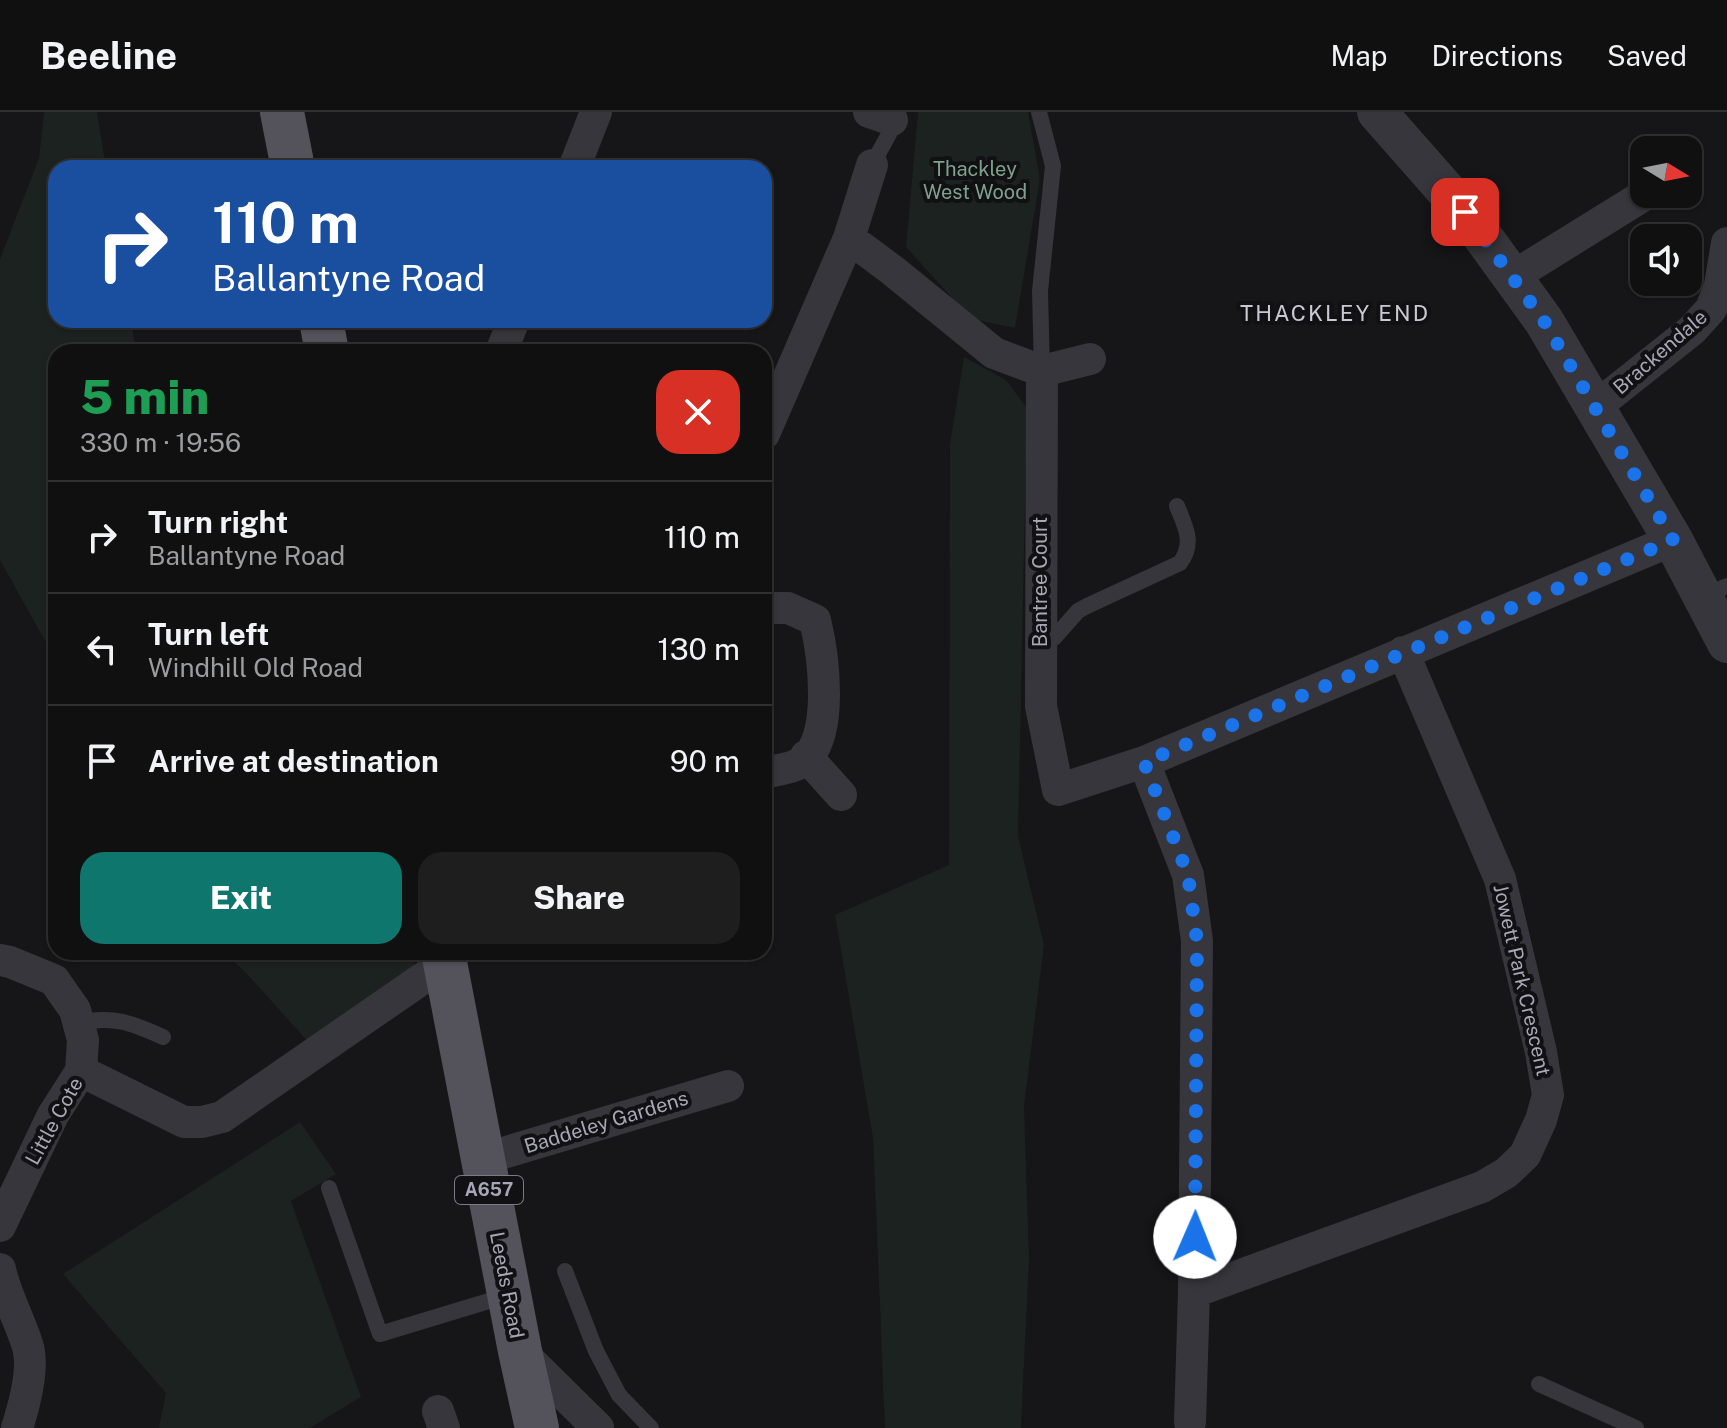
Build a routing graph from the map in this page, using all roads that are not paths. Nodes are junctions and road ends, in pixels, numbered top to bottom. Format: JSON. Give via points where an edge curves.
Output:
{"nodes":[{"id":1,"x":282,"y":112,"type":"edge"},
{"id":2,"x":596,"y":112,"type":"edge"},
{"id":3,"x":1039,"y":112,"type":"edge"},
{"id":4,"x":1377,"y":112,"type":"edge"},
{"id":5,"x":885,"y":115,"type":"edge"},
{"id":6,"x":291,"y":160,"type":"edge"},
{"id":7,"x":577,"y":160,"type":"edge"},
{"id":8,"x":872,"y":165,"type":"joint"},
{"id":9,"x":1630,"y":204,"type":"edge"},
{"id":10,"x":849,"y":238,"type":"junction"},
{"id":11,"x":1727,"y":243,"type":"edge"},
{"id":12,"x":1512,"y":277,"type":"junction"},
{"id":13,"x":1720,"y":306,"type":"edge"},
{"id":14,"x":1090,"y":359,"type":"dead end"},
{"id":15,"x":1042,"y":371,"type":"junction"},
{"id":16,"x":1594,"y":408,"type":"junction"},
{"id":17,"x":772,"y":416,"type":"edge"},
{"id":18,"x":1177,"y":506,"type":"dead end"},
{"id":19,"x":1673,"y":540,"type":"junction"},
{"id":20,"x":1715,"y":591,"type":"edge"},
{"id":21,"x":772,"y":608,"type":"edge"},
{"id":22,"x":1040,"y":640,"type":"junction"},
{"id":23,"x":1727,"y":643,"type":"edge"},
{"id":24,"x":1403,"y":652,"type":"junction"},
{"id":25,"x":806,"y":756,"type":"junction"},
{"id":26,"x":1144,"y":762,"type":"junction"},
{"id":27,"x":772,"y":771,"type":"edge"},
{"id":28,"x":841,"y":795,"type":"dead end"},
{"id":29,"x":0,"y":960,"type":"edge"},
{"id":30,"x":441,"y":960,"type":"edge"},
{"id":31,"x":444,"y":960,"type":"edge"},
{"id":32,"x":78,"y":1023,"type":"junction"},
{"id":33,"x":163,"y":1037,"type":"dead end"},
{"id":34,"x":81,"y":1071,"type":"junction"},
{"id":35,"x":728,"y":1086,"type":"dead end"},
{"id":36,"x":483,"y":1159,"type":"junction"},
{"id":37,"x":329,"y":1188,"type":"dead end"},
{"id":38,"x":0,"y":1226,"type":"edge"},
{"id":39,"x":0,"y":1269,"type":"edge"},
{"id":40,"x":565,"y":1271,"type":"dead end"},
{"id":41,"x":1194,"y":1292,"type":"junction"},
{"id":42,"x":510,"y":1295,"type":"junction"},
{"id":43,"x":520,"y":1351,"type":"junction"},
{"id":44,"x":1539,"y":1384,"type":"dead end"},
{"id":45,"x":1190,"y":1422,"type":"dead end"},
{"id":46,"x":534,"y":1427,"type":"edge"},
{"id":47,"x":17,"y":1428,"type":"edge"},
{"id":48,"x":598,"y":1428,"type":"edge"},
{"id":49,"x":651,"y":1428,"type":"edge"},
{"id":50,"x":1636,"y":1428,"type":"edge"}],
"edges":[{"from":1,"to":6,"type":"main road"},
{"from":2,"to":7,"type":"street"},
{"from":3,"to":15,"type":"lane","via":[[1053,166],[1040,291]]},
{"from":4,"to":12,"type":"street","via":[[1465,212]]},
{"from":5,"to":8,"type":"lane","via":[[889,134]]},
{"from":8,"to":10,"type":"street"},
{"from":9,"to":12,"type":"street"},
{"from":10,"to":15,"type":"street","via":[[994,353]]},
{"from":10,"to":17,"type":"street"},
{"from":11,"to":13,"type":"street","name":"Brackendale"},
{"from":12,"to":16,"type":"street"},
{"from":13,"to":16,"type":"street","name":"Brackendale"},
{"from":14,"to":15,"type":"street"},
{"from":15,"to":22,"type":"street","name":"Bantree Court"},
{"from":16,"to":19,"type":"street"},
{"from":18,"to":22,"type":"lane","via":[[1189,535],[1180,563],[1087,606],[1054,638]]},
{"from":19,"to":20,"type":"street"},
{"from":19,"to":24,"type":"street"},
{"from":20,"to":23,"type":"street"},
{"from":21,"to":25,"type":"street","via":[[788,608],[815,620],[823,655],[823,717]]},
{"from":22,"to":26,"type":"street","name":"Bantree Court","via":[[1041,706],[1058,790]]},
{"from":24,"to":26,"type":"street"},
{"from":24,"to":41,"type":"street","name":"Jowett Park Crescent","via":[[1500,879],[1541,1052],[1548,1095],[1541,1120],[1525,1155],[1482,1187]]},
{"from":25,"to":27,"type":"street","via":[[801,763]]},
{"from":25,"to":28,"type":"street"},
{"from":26,"to":41,"type":"street","via":[[1188,875],[1197,941]]},
{"from":29,"to":32,"type":"street","name":"Little Cote","via":[[54,980]]},
{"from":30,"to":34,"type":"street","via":[[222,1117],[184,1122]]},
{"from":31,"to":36,"type":"main road","name":"Leeds Road","number":"A657"},
{"from":32,"to":33,"type":"lane","via":[[114,1020]]},
{"from":32,"to":34,"type":"street","name":"Little Cote"},
{"from":34,"to":38,"type":"street","name":"Little Cote","via":[[53,1115]]},
{"from":35,"to":36,"type":"street","name":"Baddeley Gardens"},
{"from":36,"to":42,"type":"main road","name":"Leeds Road","number":"A657"},
{"from":37,"to":42,"type":"lane","via":[[380,1334]]},
{"from":39,"to":47,"type":"street","via":[[29,1350],[26,1400]]},
{"from":40,"to":49,"type":"lane","via":[[619,1395]]},
{"from":41,"to":45,"type":"street"},
{"from":42,"to":43,"type":"main road","name":"Leeds Road","number":"A657"},
{"from":43,"to":46,"type":"main road","name":"Leeds Road","number":"A657"},
{"from":43,"to":48,"type":"street"},
{"from":44,"to":50,"type":"lane"}]}
